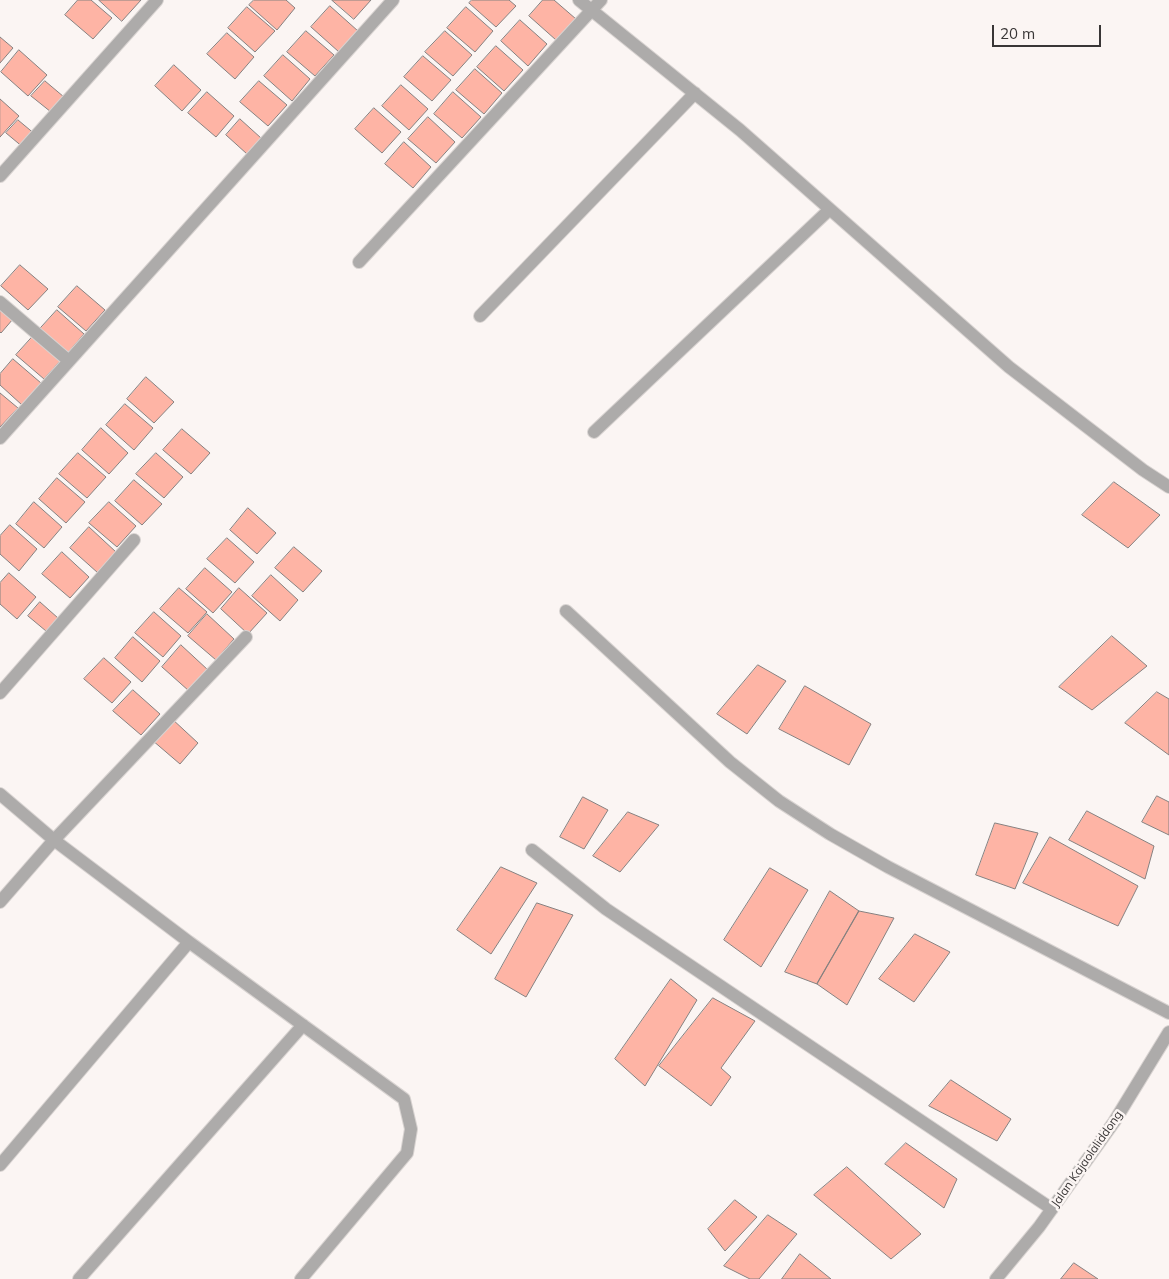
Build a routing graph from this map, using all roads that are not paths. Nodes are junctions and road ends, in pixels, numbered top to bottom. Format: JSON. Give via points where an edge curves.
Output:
{"nodes":[{"id":1,"x":157,"y":0,"type":"edge"},
{"id":2,"x":393,"y":0,"type":"edge"},
{"id":3,"x":579,"y":0,"type":"edge"},
{"id":4,"x":601,"y":0,"type":"edge"},
{"id":5,"x":591,"y":10,"type":"junction"},
{"id":6,"x":695,"y":93,"type":"junction"},
{"id":7,"x":0,"y":176,"type":"edge"},
{"id":8,"x":829,"y":210,"type":"junction"},
{"id":9,"x":359,"y":262,"type":"dead end"},
{"id":10,"x":0,"y":302,"type":"edge"},
{"id":11,"x":480,"y":316,"type":"dead end"},
{"id":12,"x":69,"y":361,"type":"junction"},
{"id":13,"x":594,"y":432,"type":"dead end"},
{"id":14,"x":0,"y":438,"type":"edge"},
{"id":15,"x":1169,"y":488,"type":"edge"},
{"id":16,"x":134,"y":540,"type":"dead end"},
{"id":17,"x":566,"y":611,"type":"dead end"},
{"id":18,"x":246,"y":637,"type":"dead end"},
{"id":19,"x":0,"y":693,"type":"edge"},
{"id":20,"x":0,"y":794,"type":"edge"},
{"id":21,"x":54,"y":840,"type":"junction"},
{"id":22,"x":532,"y":850,"type":"dead end"},
{"id":23,"x":0,"y":902,"type":"edge"},
{"id":24,"x":189,"y":942,"type":"junction"},
{"id":25,"x":1169,"y":1013,"type":"edge"},
{"id":26,"x":303,"y":1025,"type":"junction"},
{"id":27,"x":1169,"y":1032,"type":"edge"},
{"id":28,"x":0,"y":1164,"type":"edge"},
{"id":29,"x":1052,"y":1209,"type":"junction"},
{"id":30,"x":79,"y":1279,"type":"edge"},
{"id":31,"x":301,"y":1279,"type":"edge"},
{"id":32,"x":996,"y":1279,"type":"edge"}],
"edges":[{"from":1,"to":7,"type":"street"},
{"from":2,"to":12,"type":"street"},
{"from":3,"to":5,"type":"street"},
{"from":4,"to":5,"type":"street"},
{"from":5,"to":6,"type":"street"},
{"from":5,"to":9,"type":"street"},
{"from":6,"to":8,"type":"street"},
{"from":6,"to":11,"type":"street"},
{"from":8,"to":13,"type":"street"},
{"from":8,"to":15,"type":"street","via":[[1009,367]]},
{"from":10,"to":12,"type":"street"},
{"from":12,"to":14,"type":"street"},
{"from":16,"to":19,"type":"street"},
{"from":17,"to":25,"type":"street","via":[[730,762],[779,801],[888,867]]},
{"from":18,"to":21,"type":"street"},
{"from":20,"to":21,"type":"street"},
{"from":21,"to":23,"type":"street"},
{"from":21,"to":24,"type":"street"},
{"from":22,"to":29,"type":"street","via":[[606,909]]},
{"from":24,"to":26,"type":"street"},
{"from":24,"to":28,"type":"street"},
{"from":26,"to":30,"type":"street"},
{"from":26,"to":31,"type":"street","via":[[404,1099],[411,1129],[407,1153]]},
{"from":27,"to":29,"type":"street","name":"Jalan Kajaolaliddong","via":[[1114,1122]]},
{"from":29,"to":32,"type":"street","name":"Jalan Kajaolaliddong"}]}
